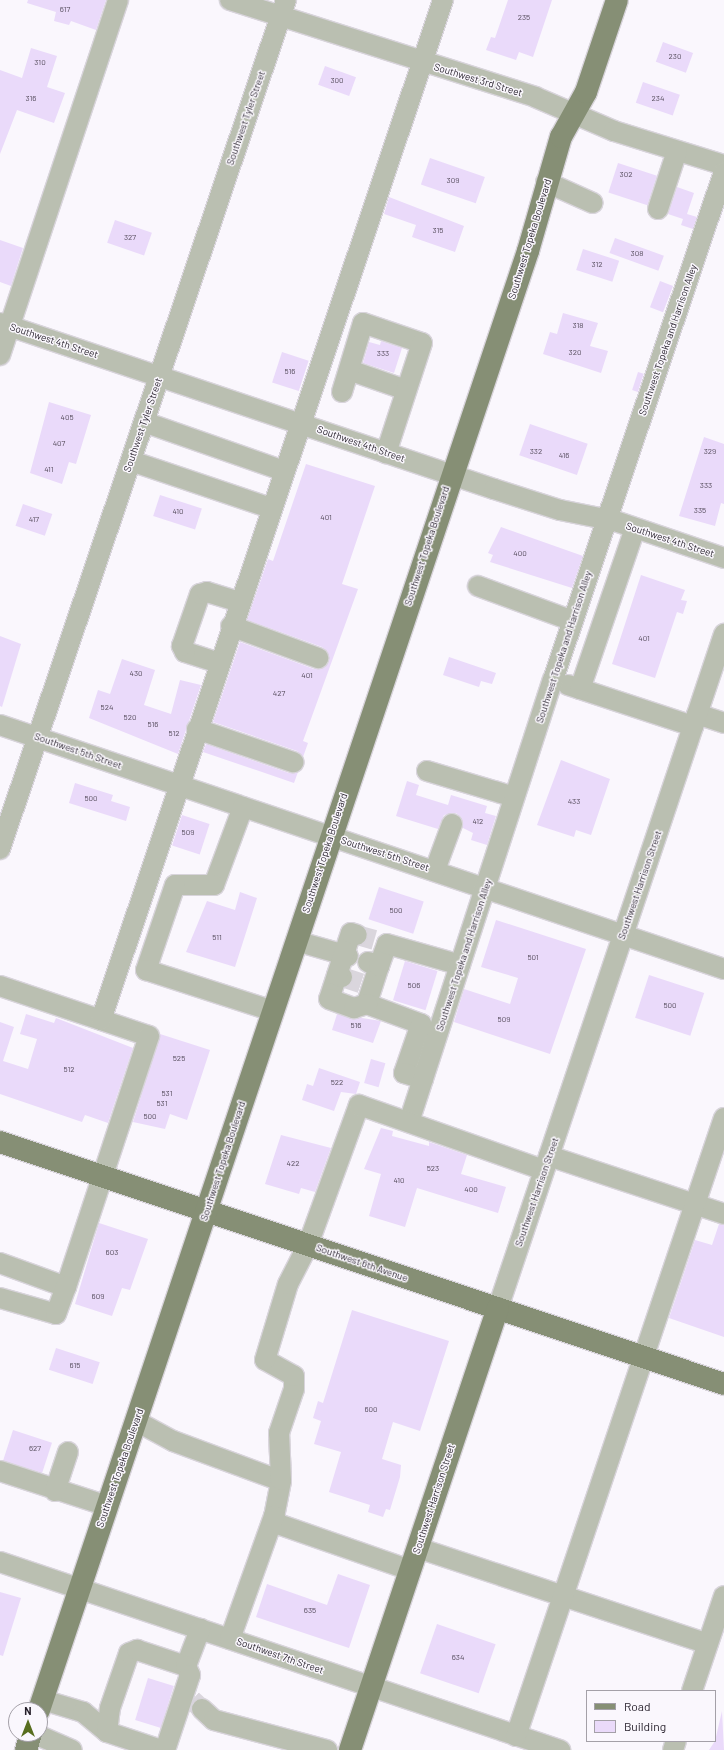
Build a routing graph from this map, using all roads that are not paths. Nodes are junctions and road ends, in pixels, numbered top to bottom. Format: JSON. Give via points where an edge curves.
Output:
{"nodes":[{"id":1,"x":118,"y":0,"type":"edge"},
{"id":2,"x":230,"y":0,"type":"edge"},
{"id":3,"x":443,"y":0,"type":"edge"},
{"id":4,"x":617,"y":0,"type":"edge"},
{"id":5,"x":283,"y":8,"type":"edge"},
{"id":6,"x":421,"y":63,"type":"junction"},
{"id":7,"x":574,"y":115,"type":"junction"},
{"id":8,"x":677,"y":151,"type":"junction"},
{"id":9,"x":724,"y":165,"type":"edge"},
{"id":10,"x":724,"y":172,"type":"edge"},
{"id":11,"x":546,"y":182,"type":"junction"},
{"id":12,"x":593,"y":203,"type":"dead end"},
{"id":13,"x":658,"y":209,"type":"dead end"},
{"id":14,"x":5,"y":325,"type":"edge"},
{"id":15,"x":0,"y":355,"type":"edge"},
{"id":16,"x":349,"y":370,"type":"junction"},
{"id":17,"x":159,"y":376,"type":"junction"},
{"id":18,"x":406,"y":390,"type":"junction"},
{"id":19,"x":342,"y":392,"type":"dead end"},
{"id":20,"x":144,"y":422,"type":"junction"},
{"id":21,"x":300,"y":423,"type":"junction"},
{"id":22,"x":386,"y":453,"type":"junction"},
{"id":23,"x":130,"y":461,"type":"junction"},
{"id":24,"x":284,"y":471,"type":"junction"},
{"id":25,"x":451,"y":474,"type":"junction"},
{"id":26,"x":271,"y":508,"type":"junction"},
{"id":27,"x":607,"y":520,"type":"junction"},
{"id":28,"x":635,"y":528,"type":"junction"},
{"id":29,"x":724,"y":558,"type":"edge"},
{"id":30,"x":478,"y":586,"type":"dead end"},
{"id":31,"x":240,"y":602,"type":"junction"},
{"id":32,"x":573,"y":621,"type":"junction"},
{"id":33,"x":232,"y":626,"type":"junction"},
{"id":34,"x":724,"y":634,"type":"edge"},
{"id":35,"x":318,"y":658,"type":"dead end"},
{"id":36,"x":219,"y":663,"type":"junction"},
{"id":37,"x":717,"y":677,"type":"edge"},
{"id":38,"x":553,"y":680,"type":"junction"},
{"id":39,"x":580,"y":689,"type":"junction"},
{"id":40,"x":695,"y":720,"type":"junction"},
{"id":41,"x":724,"y":723,"type":"edge"},
{"id":42,"x":0,"y":725,"type":"edge"},
{"id":43,"x":197,"y":729,"type":"junction"},
{"id":44,"x":38,"y":738,"type":"junction"},
{"id":45,"x":293,"y":762,"type":"dead end"},
{"id":46,"x":427,"y":771,"type":"dead end"},
{"id":47,"x":178,"y":785,"type":"junction"},
{"id":48,"x":514,"y":797,"type":"junction"},
{"id":49,"x":243,"y":807,"type":"junction"},
{"id":50,"x":457,"y":827,"type":"dead end"},
{"id":51,"x":330,"y":836,"type":"junction"},
{"id":52,"x":0,"y":850,"type":"edge"},
{"id":53,"x":443,"y":873,"type":"junction"},
{"id":54,"x":487,"y":887,"type":"junction"},
{"id":55,"x":623,"y":935,"type":"junction"},
{"id":56,"x":373,"y":940,"type":"junction"},
{"id":57,"x":296,"y":941,"type":"junction"},
{"id":58,"x":346,"y":955,"type":"junction"},
{"id":59,"x":460,"y":965,"type":"junction"},
{"id":60,"x":724,"y":969,"type":"edge"},
{"id":61,"x":0,"y":986,"type":"edge"},
{"id":62,"x":367,"y":991,"type":"junction"},
{"id":63,"x":273,"y":1011,"type":"junction"},
{"id":64,"x":101,"y":1020,"type":"junction"},
{"id":65,"x":421,"y":1024,"type":"junction"},
{"id":66,"x":439,"y":1032,"type":"junction"},
{"id":67,"x":423,"y":1079,"type":"junction"},
{"id":68,"x":724,"y":1118,"type":"edge"},
{"id":69,"x":409,"y":1122,"type":"junction"},
{"id":70,"x":0,"y":1142,"type":"edge"},
{"id":71,"x":546,"y":1163,"type":"junction"},
{"id":72,"x":104,"y":1177,"type":"junction"},
{"id":73,"x":694,"y":1205,"type":"junction"},
{"id":74,"x":206,"y":1211,"type":"junction"},
{"id":75,"x":724,"y":1214,"type":"edge"},
{"id":76,"x":308,"y":1245,"type":"junction"},
{"id":77,"x":0,"y":1263,"type":"edge"},
{"id":78,"x":66,"y":1287,"type":"junction"},
{"id":79,"x":1,"y":1302,"type":"edge"},
{"id":80,"x":498,"y":1308,"type":"junction"},
{"id":81,"x":642,"y":1357,"type":"junction"},
{"id":82,"x":724,"y":1384,"type":"edge"},
{"id":83,"x":136,"y":1420,"type":"junction"},
{"id":84,"x":68,"y":1452,"type":"dead end"},
{"id":85,"x":0,"y":1471,"type":"edge"},
{"id":86,"x":281,"y":1480,"type":"junction"},
{"id":87,"x":55,"y":1491,"type":"junction"},
{"id":88,"x":107,"y":1506,"type":"junction"},
{"id":89,"x":274,"y":1516,"type":"junction"},
{"id":90,"x":418,"y":1548,"type":"junction"},
{"id":91,"x":0,"y":1562,"type":"edge"},
{"id":92,"x":410,"y":1570,"type":"junction"},
{"id":93,"x":80,"y":1589,"type":"junction"},
{"id":94,"x":724,"y":1596,"type":"edge"},
{"id":95,"x":562,"y":1598,"type":"junction"},
{"id":96,"x":200,"y":1630,"type":"junction"},
{"id":97,"x":230,"y":1639,"type":"junction"},
{"id":98,"x":708,"y":1644,"type":"junction"},
{"id":99,"x":186,"y":1666,"type":"junction"},
{"id":100,"x":371,"y":1687,"type":"junction"},
{"id":101,"x":692,"y":1690,"type":"edge"},
{"id":102,"x":193,"y":1700,"type":"junction"},
{"id":103,"x":42,"y":1702,"type":"edge"},
{"id":104,"x":48,"y":1706,"type":"edge"},
{"id":105,"x":107,"y":1732,"type":"junction"},
{"id":106,"x":516,"y":1736,"type":"junction"},
{"id":107,"x":48,"y":1740,"type":"edge"},
{"id":108,"x":292,"y":1747,"type":"edge"},
{"id":109,"x":72,"y":1750,"type":"edge"},
{"id":110,"x":161,"y":1750,"type":"edge"},
{"id":111,"x":165,"y":1750,"type":"edge"},
{"id":112,"x":327,"y":1750,"type":"edge"},
{"id":113,"x":350,"y":1750,"type":"edge"},
{"id":114,"x":560,"y":1750,"type":"edge"}],
"edges":[{"from":1,"to":14,"type":"street"},
{"from":2,"to":5,"type":"street","name":"Southwest 3rd Street"},
{"from":3,"to":6,"type":"street"},
{"from":4,"to":7,"type":"main road","name":"Southwest Topeka Boulevard","via":[[586,92]]},
{"from":5,"to":6,"type":"street","name":"Southwest 3rd Street"},
{"from":5,"to":17,"type":"street","name":"Southwest Tyler Street"},
{"from":6,"to":7,"type":"street","name":"Southwest 3rd Street","via":[[535,97]]},
{"from":6,"to":21,"type":"street"},
{"from":7,"to":8,"type":"street","name":"Southwest 3rd Street"},
{"from":7,"to":11,"type":"main road","name":"Southwest Topeka Boulevard","via":[[561,137]]},
{"from":8,"to":9,"type":"street","name":"Southwest 3rd Street"},
{"from":8,"to":13,"type":"street"},
{"from":10,"to":27,"type":"street","name":"Southwest Topeka and Harrison Alley","via":[[694,244]]},
{"from":11,"to":12,"type":"street"},
{"from":11,"to":25,"type":"main road","name":"Southwest Topeka Boulevard","via":[[528,251]]},
{"from":14,"to":15,"type":"street"},
{"from":14,"to":17,"type":"street","name":"Southwest 4th Street"},
{"from":16,"to":18,"type":"street"},
{"from":16,"to":18,"type":"street","via":[[362,323],[422,343]]},
{"from":16,"to":19,"type":"street"},
{"from":17,"to":20,"type":"street","name":"Southwest Tyler Street"},
{"from":17,"to":21,"type":"street","name":"Southwest 4th Street"},
{"from":18,"to":22,"type":"street"},
{"from":20,"to":23,"type":"street","name":"Southwest Tyler Street"},
{"from":20,"to":24,"type":"street"},
{"from":21,"to":22,"type":"street","name":"Southwest 4th Street"},
{"from":21,"to":24,"type":"street"},
{"from":22,"to":25,"type":"street","name":"Southwest 4th Street"},
{"from":23,"to":26,"type":"street"},
{"from":23,"to":44,"type":"street","name":"Southwest Tyler Street"},
{"from":24,"to":26,"type":"street"},
{"from":25,"to":27,"type":"street","name":"Southwest 4th Street","via":[[560,510]]},
{"from":25,"to":51,"type":"main road","name":"Southwest Topeka Boulevard"},
{"from":26,"to":31,"type":"street"},
{"from":27,"to":28,"type":"street","name":"Southwest 4th Street"},
{"from":27,"to":32,"type":"street","name":"Southwest Topeka and Harrison Alley"},
{"from":28,"to":29,"type":"street","name":"Southwest 4th Street"},
{"from":28,"to":39,"type":"street"},
{"from":30,"to":32,"type":"street"},
{"from":31,"to":33,"type":"street"},
{"from":31,"to":36,"type":"street","via":[[207,592],[200,594],[182,646],[185,652]]},
{"from":32,"to":38,"type":"street","name":"Southwest Topeka and Harrison Alley"},
{"from":33,"to":35,"type":"street"},
{"from":33,"to":36,"type":"street"},
{"from":34,"to":37,"type":"street","name":"Southwest Harrison Street"},
{"from":36,"to":43,"type":"street"},
{"from":37,"to":40,"type":"street","name":"Southwest Harrison Street"},
{"from":38,"to":39,"type":"street"},
{"from":38,"to":48,"type":"street","name":"Southwest Topeka and Harrison Alley"},
{"from":39,"to":40,"type":"street"},
{"from":40,"to":41,"type":"street"},
{"from":40,"to":55,"type":"street","name":"Southwest Harrison Street"},
{"from":42,"to":44,"type":"street","name":"Southwest 5th Street"},
{"from":43,"to":45,"type":"street"},
{"from":43,"to":47,"type":"street"},
{"from":44,"to":47,"type":"street","name":"Southwest 5th Street"},
{"from":44,"to":52,"type":"street","name":"Southwest Tyler Street"},
{"from":46,"to":48,"type":"street"},
{"from":47,"to":49,"type":"street","name":"Southwest 5th Street"},
{"from":47,"to":64,"type":"street"},
{"from":48,"to":54,"type":"street","name":"Southwest Topeka and Harrison Alley"},
{"from":49,"to":51,"type":"street","name":"Southwest 5th Street"},
{"from":49,"to":63,"type":"street","via":[[214,885],[175,885],[146,970]]},
{"from":50,"to":53,"type":"street"},
{"from":51,"to":53,"type":"street","name":"Southwest 5th Street"},
{"from":51,"to":57,"type":"main road","name":"Southwest Topeka Boulevard"},
{"from":53,"to":54,"type":"street","name":"Southwest 5th Street"},
{"from":54,"to":55,"type":"street","name":"Southwest 5th Street"},
{"from":54,"to":59,"type":"street","name":"Southwest Topeka and Harrison Alley"},
{"from":55,"to":60,"type":"street","name":"Southwest 5th Street"},
{"from":55,"to":71,"type":"street","name":"Southwest Harrison Street"},
{"from":56,"to":58,"type":"street","via":[[351,933]]},
{"from":56,"to":59,"type":"street"},
{"from":56,"to":62,"type":"street","via":[[374,964]]},
{"from":57,"to":58,"type":"street"},
{"from":57,"to":63,"type":"main road","name":"Southwest Topeka Boulevard"},
{"from":58,"to":62,"type":"street","via":[[329,999],[354,1008]]},
{"from":59,"to":66,"type":"street","name":"Southwest Topeka and Harrison Alley"},
{"from":61,"to":64,"type":"street"},
{"from":62,"to":65,"type":"street"},
{"from":63,"to":74,"type":"main road","name":"Southwest Topeka Boulevard"},
{"from":64,"to":72,"type":"street","via":[[149,1036]]},
{"from":65,"to":66,"type":"street"},
{"from":65,"to":67,"type":"street","via":[[404,1073]]},
{"from":66,"to":67,"type":"street","name":"Southwest Topeka and Harrison Alley"},
{"from":67,"to":69,"type":"street","name":"Southwest Topeka and Harrison Alley"},
{"from":68,"to":73,"type":"street"},
{"from":69,"to":71,"type":"street"},
{"from":69,"to":76,"type":"street","via":[[359,1105]]},
{"from":70,"to":72,"type":"main road","name":"Southwest 6th Avenue"},
{"from":71,"to":73,"type":"street"},
{"from":71,"to":80,"type":"street","name":"Southwest Harrison Street"},
{"from":72,"to":74,"type":"main road","name":"Southwest 6th Avenue"},
{"from":72,"to":78,"type":"street"},
{"from":73,"to":75,"type":"street"},
{"from":73,"to":81,"type":"street"},
{"from":74,"to":76,"type":"main road","name":"Southwest 6th Avenue"},
{"from":74,"to":83,"type":"main road","name":"Southwest Topeka Boulevard"},
{"from":76,"to":80,"type":"main road","name":"Southwest 6th Avenue"},
{"from":76,"to":86,"type":"street","via":[[288,1284],[265,1360],[294,1376],[294,1389],[279,1433]]},
{"from":77,"to":78,"type":"street"},
{"from":78,"to":79,"type":"street","via":[[56,1314]]},
{"from":80,"to":81,"type":"main road","name":"Southwest 6th Avenue"},
{"from":80,"to":90,"type":"main road","name":"Southwest Harrison Street"},
{"from":81,"to":82,"type":"main road","name":"Southwest 6th Avenue"},
{"from":81,"to":95,"type":"street"},
{"from":83,"to":86,"type":"street","via":[[173,1441]]},
{"from":83,"to":88,"type":"main road","name":"Southwest Topeka Boulevard"},
{"from":84,"to":87,"type":"street"},
{"from":85,"to":87,"type":"street"},
{"from":86,"to":89,"type":"street"},
{"from":87,"to":88,"type":"street"},
{"from":88,"to":93,"type":"main road","name":"Southwest Topeka Boulevard"},
{"from":89,"to":92,"type":"street","via":[[278,1524]]},
{"from":89,"to":97,"type":"street"},
{"from":90,"to":92,"type":"main road","name":"Southwest Harrison Street"},
{"from":90,"to":95,"type":"street"},
{"from":91,"to":93,"type":"street","name":"Southwest 7th Street"},
{"from":92,"to":100,"type":"main road","name":"Southwest Harrison Street"},
{"from":93,"to":96,"type":"street","name":"Southwest 7th Street"},
{"from":93,"to":103,"type":"main road","name":"Southwest Topeka Boulevard"},
{"from":94,"to":98,"type":"street"},
{"from":95,"to":98,"type":"street"},
{"from":95,"to":106,"type":"street"},
{"from":96,"to":97,"type":"street","name":"Southwest 7th Street"},
{"from":96,"to":99,"type":"street"},
{"from":97,"to":100,"type":"street","name":"Southwest 7th Street"},
{"from":98,"to":101,"type":"street"},
{"from":99,"to":102,"type":"street","via":[[190,1675]]},
{"from":99,"to":105,"type":"street","via":[[137,1650],[129,1653],[110,1708]]},
{"from":100,"to":106,"type":"street","name":"Southwest 7th Street"},
{"from":100,"to":113,"type":"main road","name":"Southwest Harrison Street"},
{"from":102,"to":108,"type":"street","via":[[214,1720]]},
{"from":102,"to":111,"type":"street"},
{"from":104,"to":105,"type":"street","via":[[83,1712]]},
{"from":105,"to":110,"type":"street"},
{"from":106,"to":114,"type":"street","name":"Southwest 7th Street"},
{"from":107,"to":109,"type":"street"},
{"from":108,"to":112,"type":"street"}]}
